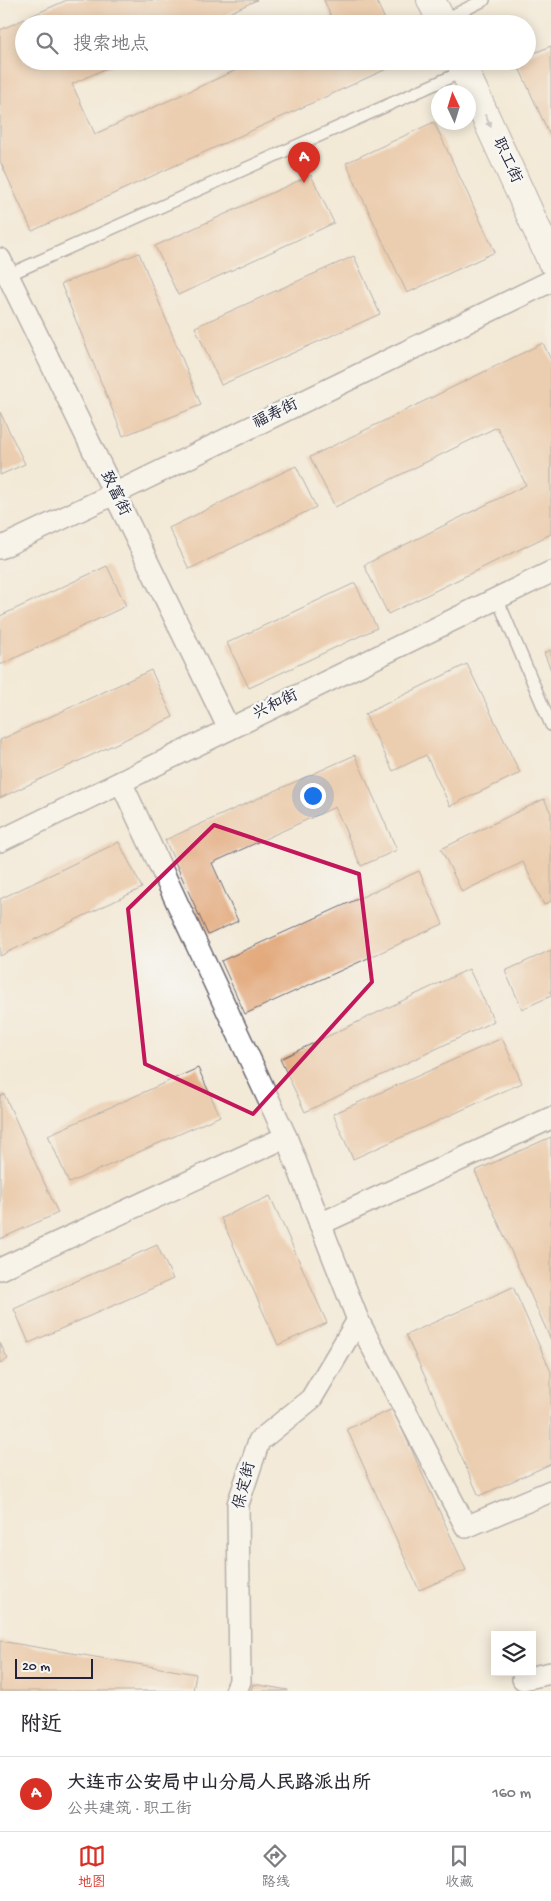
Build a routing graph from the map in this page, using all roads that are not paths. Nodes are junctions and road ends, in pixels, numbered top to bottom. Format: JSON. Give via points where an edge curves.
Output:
{"nodes":[{"id":1,"x":484,"y":0,"type":"edge"},
{"id":2,"x":439,"y":15,"type":"edge"},
{"id":3,"x":453,"y":70,"type":"edge"},
{"id":4,"x":464,"y":70,"type":"edge"},
{"id":5,"x":551,"y":260,"type":"edge"},
{"id":6,"x":4,"y":267,"type":"edge"},
{"id":7,"x":551,"y":281,"type":"edge"},
{"id":8,"x":114,"y":494,"type":"junction"},
{"id":9,"x":0,"y":548,"type":"edge"},
{"id":10,"x":551,"y":572,"type":"edge"},
{"id":11,"x":496,"y":598,"type":"junction"},
{"id":12,"x":551,"y":725,"type":"edge"},
{"id":13,"x":229,"y":729,"type":"junction"},
{"id":14,"x":121,"y":782,"type":"junction"},
{"id":15,"x":0,"y":841,"type":"edge"},
{"id":16,"x":551,"y":1118,"type":"edge"},
{"id":17,"x":286,"y":1137,"type":"junction"},
{"id":18,"x":320,"y":1224,"type":"junction"},
{"id":19,"x":0,"y":1269,"type":"edge"},
{"id":20,"x":358,"y":1320,"type":"junction"},
{"id":21,"x":551,"y":1491,"type":"edge"},
{"id":22,"x":551,"y":1673,"type":"edge"},
{"id":23,"x":523,"y":1679,"type":"dead end"},
{"id":24,"x":236,"y":1691,"type":"edge"}],
"edges":[{"from":1,"to":2,"type":"lane"},
{"from":3,"to":6,"type":"lane"},
{"from":4,"to":5,"type":"street","name":"职工街","one_way":true},
{"from":6,"to":8,"type":"street","name":"致富街"},
{"from":7,"to":8,"type":"street","name":"福寿街"},
{"from":8,"to":9,"type":"street","name":"福寿街"},
{"from":8,"to":13,"type":"street","name":"致富街"},
{"from":10,"to":11,"type":"street","name":"兴和街"},
{"from":11,"to":12,"type":"lane"},
{"from":11,"to":13,"type":"street","name":"兴和街"},
{"from":13,"to":14,"type":"street","name":"兴和街"},
{"from":14,"to":15,"type":"street","name":"兴和街"},
{"from":14,"to":17,"type":"street"},
{"from":16,"to":18,"type":"street"},
{"from":17,"to":18,"type":"street"},
{"from":17,"to":19,"type":"street"},
{"from":18,"to":20,"type":"street"},
{"from":20,"to":21,"type":"street","via":[[466,1527]]},
{"from":20,"to":24,"type":"street","name":"保定街","via":[[311,1399],[259,1441],[238,1504],[240,1681]]},
{"from":22,"to":23,"type":"street"}]}
